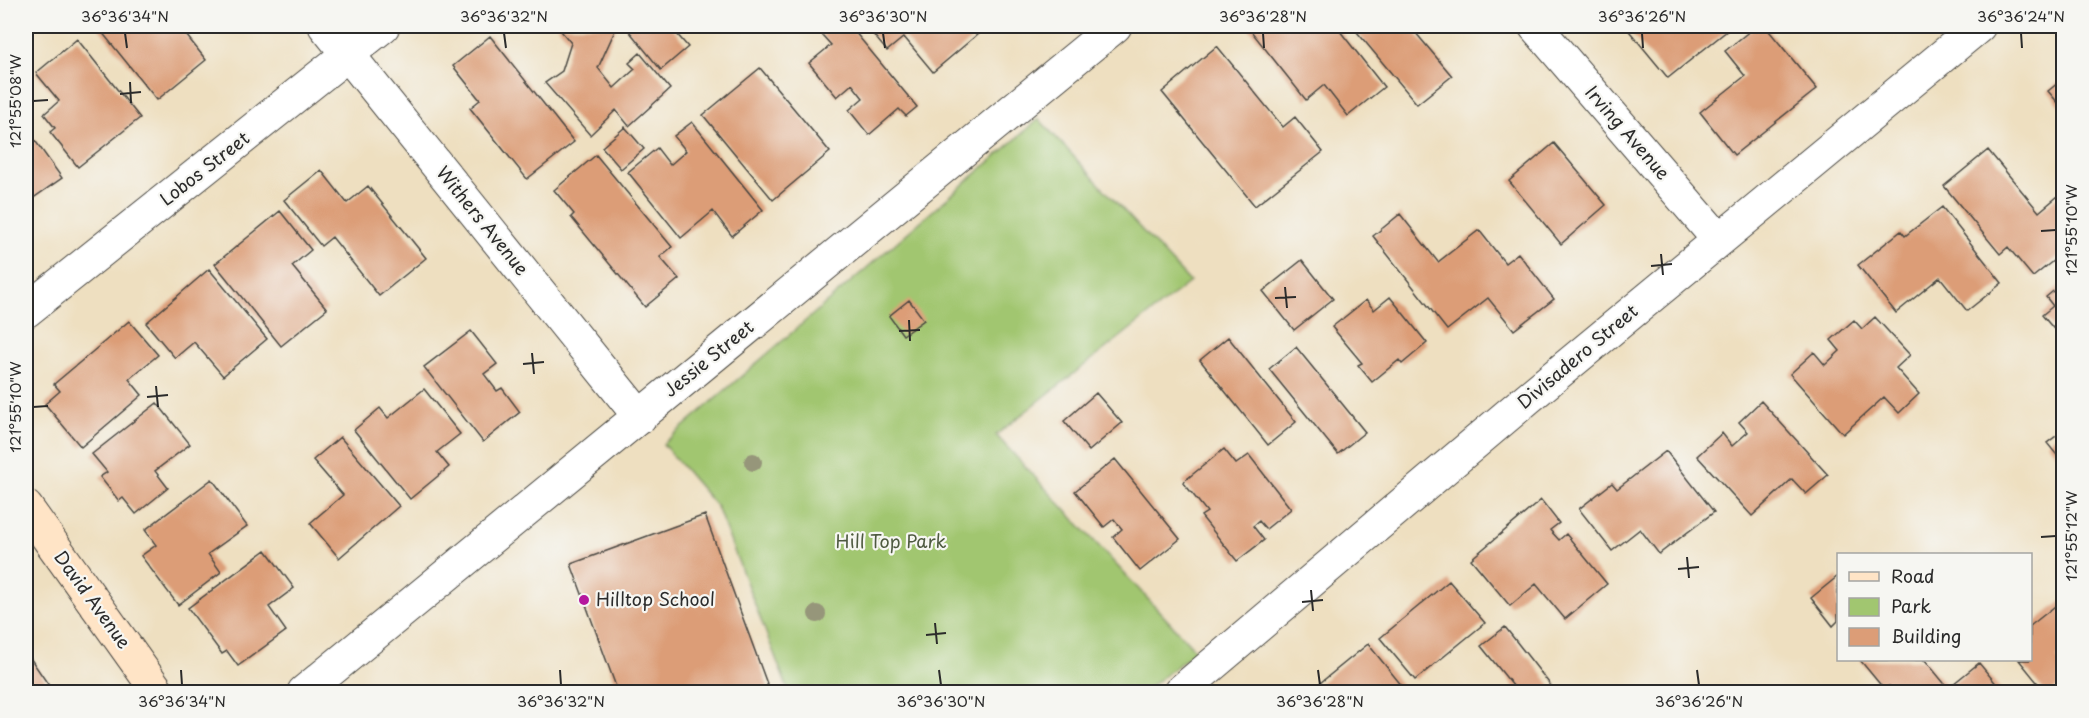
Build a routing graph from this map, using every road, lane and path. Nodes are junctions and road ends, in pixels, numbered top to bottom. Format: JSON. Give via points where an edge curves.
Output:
{"nodes":[{"id":1,"x":325,"y":26,"type":"edge"},
{"id":2,"x":383,"y":26,"type":"edge"},
{"id":3,"x":1115,"y":26,"type":"edge"},
{"id":4,"x":1535,"y":26,"type":"edge"},
{"id":5,"x":1979,"y":26,"type":"edge"},
{"id":6,"x":349,"y":54,"type":"junction"},
{"id":7,"x":1719,"y":240,"type":"junction"},
{"id":8,"x":26,"y":311,"type":"edge"},
{"id":9,"x":640,"y":417,"type":"junction"},
{"id":10,"x":26,"y":507,"type":"edge"},
{"id":11,"x":158,"y":693,"type":"edge"},
{"id":12,"x":304,"y":693,"type":"edge"},
{"id":13,"x":1180,"y":693,"type":"edge"}],
"edges":[{"from":1,"to":6,"type":"street","name":"Withers Avenue"},
{"from":2,"to":6,"type":"street","name":"Lobos Street"},
{"from":3,"to":9,"type":"street","name":"Jessie Street"},
{"from":4,"to":7,"type":"street","name":"Irving Avenue"},
{"from":5,"to":7,"type":"street","name":"Divisadero Street"},
{"from":6,"to":8,"type":"street","name":"Lobos Street"},
{"from":6,"to":9,"type":"street","name":"Withers Avenue"},
{"from":7,"to":13,"type":"street","name":"Divisadero Street"},
{"from":9,"to":12,"type":"street","name":"Jessie Street"},
{"from":10,"to":11,"type":"main road","name":"David Avenue"}]}
